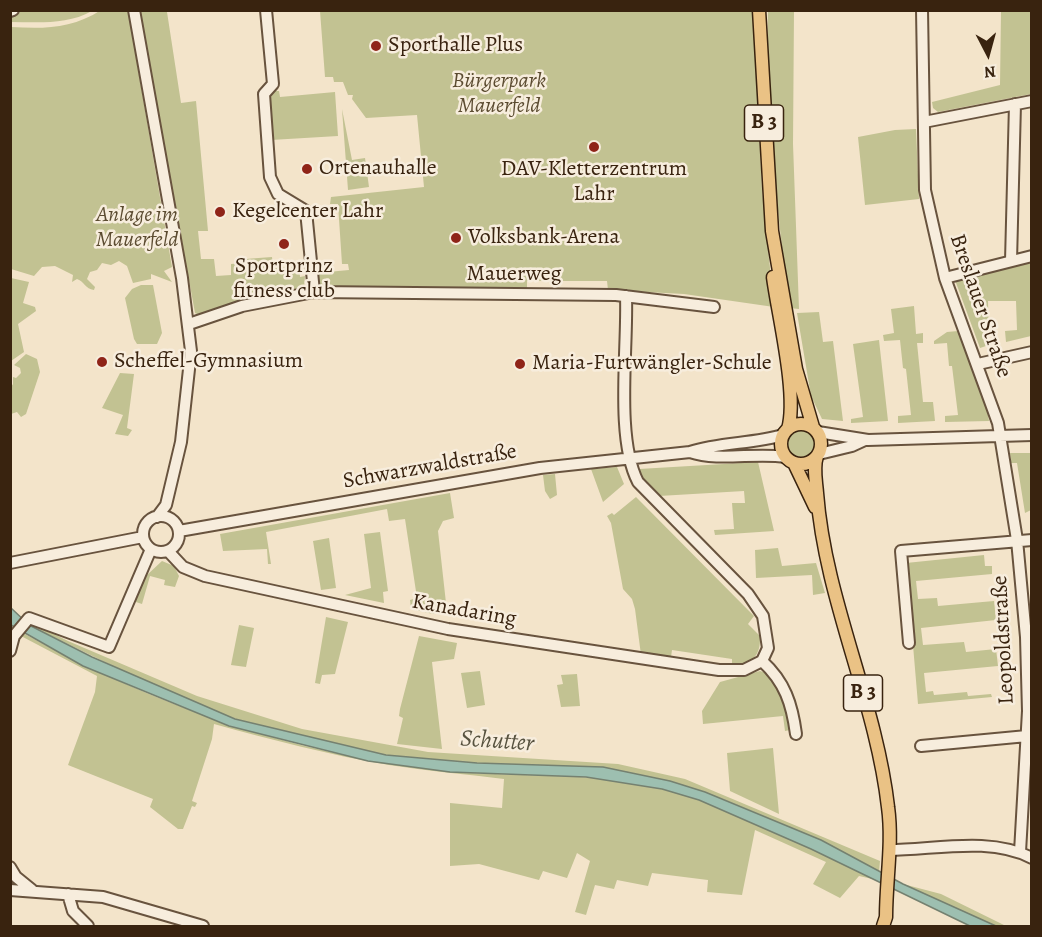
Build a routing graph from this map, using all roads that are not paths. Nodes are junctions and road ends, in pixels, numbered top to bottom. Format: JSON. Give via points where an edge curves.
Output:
{"nodes":[{"id":1,"x":134,"y":10,"type":"edge"},
{"id":2,"x":759,"y":10,"type":"edge"},
{"id":3,"x":922,"y":10,"type":"edge"},
{"id":4,"x":266,"y":15,"type":"edge"},
{"id":5,"x":1032,"y":101,"type":"edge"},
{"id":6,"x":1015,"y":104,"type":"junction"},
{"id":7,"x":924,"y":122,"type":"junction"},
{"id":8,"x":772,"y":231,"type":"junction"},
{"id":9,"x":1032,"y":256,"type":"edge"},
{"id":10,"x":1011,"y":261,"type":"junction"},
{"id":11,"x":945,"y":279,"type":"junction"},
{"id":12,"x":314,"y":292,"type":"junction"},
{"id":13,"x":626,"y":296,"type":"junction"},
{"id":14,"x":714,"y":307,"type":"dead end"},
{"id":15,"x":189,"y":324,"type":"junction"},
{"id":16,"x":1032,"y":352,"type":"edge"},
{"id":17,"x":978,"y":364,"type":"junction"},
{"id":18,"x":815,"y":430,"type":"junction"},
{"id":19,"x":786,"y":432,"type":"junction"},
{"id":20,"x":1001,"y":434,"type":"junction"},
{"id":21,"x":1032,"y":435,"type":"edge"},
{"id":22,"x":865,"y":440,"type":"junction"},
{"id":23,"x":690,"y":452,"type":"junction"},
{"id":24,"x":818,"y":455,"type":"junction"},
{"id":25,"x":628,"y":456,"type":"junction"},
{"id":26,"x":790,"y":460,"type":"junction"},
{"id":27,"x":166,"y":505,"type":"junction"},
{"id":28,"x":818,"y":512,"type":"junction"},
{"id":29,"x":157,"y":517,"type":"junction"},
{"id":30,"x":170,"y":519,"type":"junction"},
{"id":31,"x":179,"y":531,"type":"junction"},
{"id":32,"x":143,"y":537,"type":"junction"},
{"id":33,"x":1017,"y":540,"type":"junction"},
{"id":34,"x":1032,"y":540,"type":"edge"},
{"id":35,"x":151,"y":549,"type":"junction"},
{"id":36,"x":168,"y":551,"type":"junction"},
{"id":37,"x":10,"y":563,"type":"edge"},
{"id":38,"x":909,"y":643,"type":"dead end"},
{"id":39,"x":10,"y":651,"type":"edge"},
{"id":40,"x":762,"y":661,"type":"junction"},
{"id":41,"x":1030,"y":711,"type":"edge"},
{"id":42,"x":796,"y":734,"type":"dead end"},
{"id":43,"x":1027,"y":736,"type":"junction"},
{"id":44,"x":921,"y":746,"type":"dead end"},
{"id":45,"x":888,"y":850,"type":"junction"},
{"id":46,"x":1020,"y":852,"type":"junction"},
{"id":47,"x":1032,"y":858,"type":"edge"},
{"id":48,"x":10,"y":867,"type":"edge"},
{"id":49,"x":32,"y":890,"type":"junction"},
{"id":50,"x":10,"y":891,"type":"edge"},
{"id":51,"x":68,"y":894,"type":"junction"},
{"id":52,"x":887,"y":923,"type":"edge"},
{"id":53,"x":88,"y":927,"type":"edge"},
{"id":54,"x":203,"y":927,"type":"edge"}],
"edges":[{"from":1,"to":15,"type":"street"},
{"from":2,"to":8,"type":"main road","number":"B 3"},
{"from":3,"to":7,"type":"street","name":"Breslauer Straße"},
{"from":4,"to":12,"type":"street","via":[[273,84],[264,94],[270,177],[278,194],[306,211]]},
{"from":5,"to":6,"type":"street"},
{"from":6,"to":7,"type":"street"},
{"from":6,"to":10,"type":"street"},
{"from":7,"to":11,"type":"street","name":"Breslauer Straße","via":[[925,190]]},
{"from":8,"to":18,"type":"main road","number":"B 3","via":[[796,369]]},
{"from":8,"to":19,"type":"main road","number":"B 3","via":[[772,273],[790,411]]},
{"from":9,"to":10,"type":"street"},
{"from":10,"to":11,"type":"street"},
{"from":11,"to":17,"type":"street","name":"Breslauer Straße"},
{"from":12,"to":13,"type":"street","name":"Mauerweg"},
{"from":12,"to":15,"type":"street","name":"Mauerweg","via":[[242,306]]},
{"from":13,"to":14,"type":"street","name":"Mauerweg"},
{"from":13,"to":25,"type":"street"},
{"from":15,"to":27,"type":"street","via":[[191,365],[187,400]]},
{"from":16,"to":17,"type":"street"},
{"from":17,"to":20,"type":"street","name":"Breslauer Straße"},
{"from":18,"to":19,"type":"main road","via":[[802,424]]},
{"from":18,"to":22,"type":"street"},
{"from":18,"to":24,"type":"main road","via":[[821,443]]},
{"from":19,"to":23,"type":"street","name":"Schwarzwaldstraße","via":[[769,440]]},
{"from":19,"to":26,"type":"main road","via":[[781,446]]},
{"from":20,"to":21,"type":"street"},
{"from":20,"to":22,"type":"street"},
{"from":20,"to":33,"type":"street","name":"Leopoldstraße"},
{"from":22,"to":24,"type":"street"},
{"from":23,"to":25,"type":"street","name":"Schwarzwaldstraße"},
{"from":23,"to":26,"type":"street","name":"Schwarzwaldstraße","via":[[703,456],[769,454]]},
{"from":24,"to":26,"type":"main road","via":[[809,463]]},
{"from":24,"to":28,"type":"main road","number":"B 3"},
{"from":25,"to":31,"type":"street","name":"Schwarzwaldstraße"},
{"from":25,"to":40,"type":"street","via":[[638,482],[756,604],[767,626],[768,648]]},
{"from":26,"to":28,"type":"main road","number":"B 3"},
{"from":27,"to":29,"type":"street"},
{"from":27,"to":30,"type":"street"},
{"from":28,"to":45,"type":"main road","number":"B 3","via":[[884,783]]},
{"from":29,"to":30,"type":"street"},
{"from":29,"to":32,"type":"street","via":[[148,522]]},
{"from":30,"to":31,"type":"street"},
{"from":31,"to":36,"type":"street","via":[[177,542]]},
{"from":32,"to":35,"type":"street"},
{"from":32,"to":37,"type":"street"},
{"from":33,"to":34,"type":"street"},
{"from":33,"to":38,"type":"street","name":"Leopoldstraße","via":[[901,551]]},
{"from":33,"to":41,"type":"street","name":"Leopoldstraße"},
{"from":35,"to":36,"type":"street"},
{"from":35,"to":39,"type":"street","via":[[109,647],[28,620],[14,636]]},
{"from":36,"to":40,"type":"street","name":"Kanadaring","via":[[183,567],[205,576],[448,629],[719,670],[744,670]]},
{"from":40,"to":42,"type":"street","via":[[786,690]]},
{"from":41,"to":43,"type":"street","name":"Leopoldstraße"},
{"from":43,"to":44,"type":"street","name":"Leopoldstraße"},
{"from":43,"to":46,"type":"street","name":"Leopoldstraße"},
{"from":45,"to":46,"type":"street","via":[[970,846]]},
{"from":45,"to":52,"type":"main road","number":"B 3"},
{"from":46,"to":47,"type":"street"},
{"from":48,"to":49,"type":"street","via":[[16,878]]},
{"from":49,"to":50,"type":"street"},
{"from":49,"to":51,"type":"street"},
{"from":51,"to":53,"type":"street","via":[[73,911]]},
{"from":51,"to":54,"type":"street","via":[[126,902]]}]}
